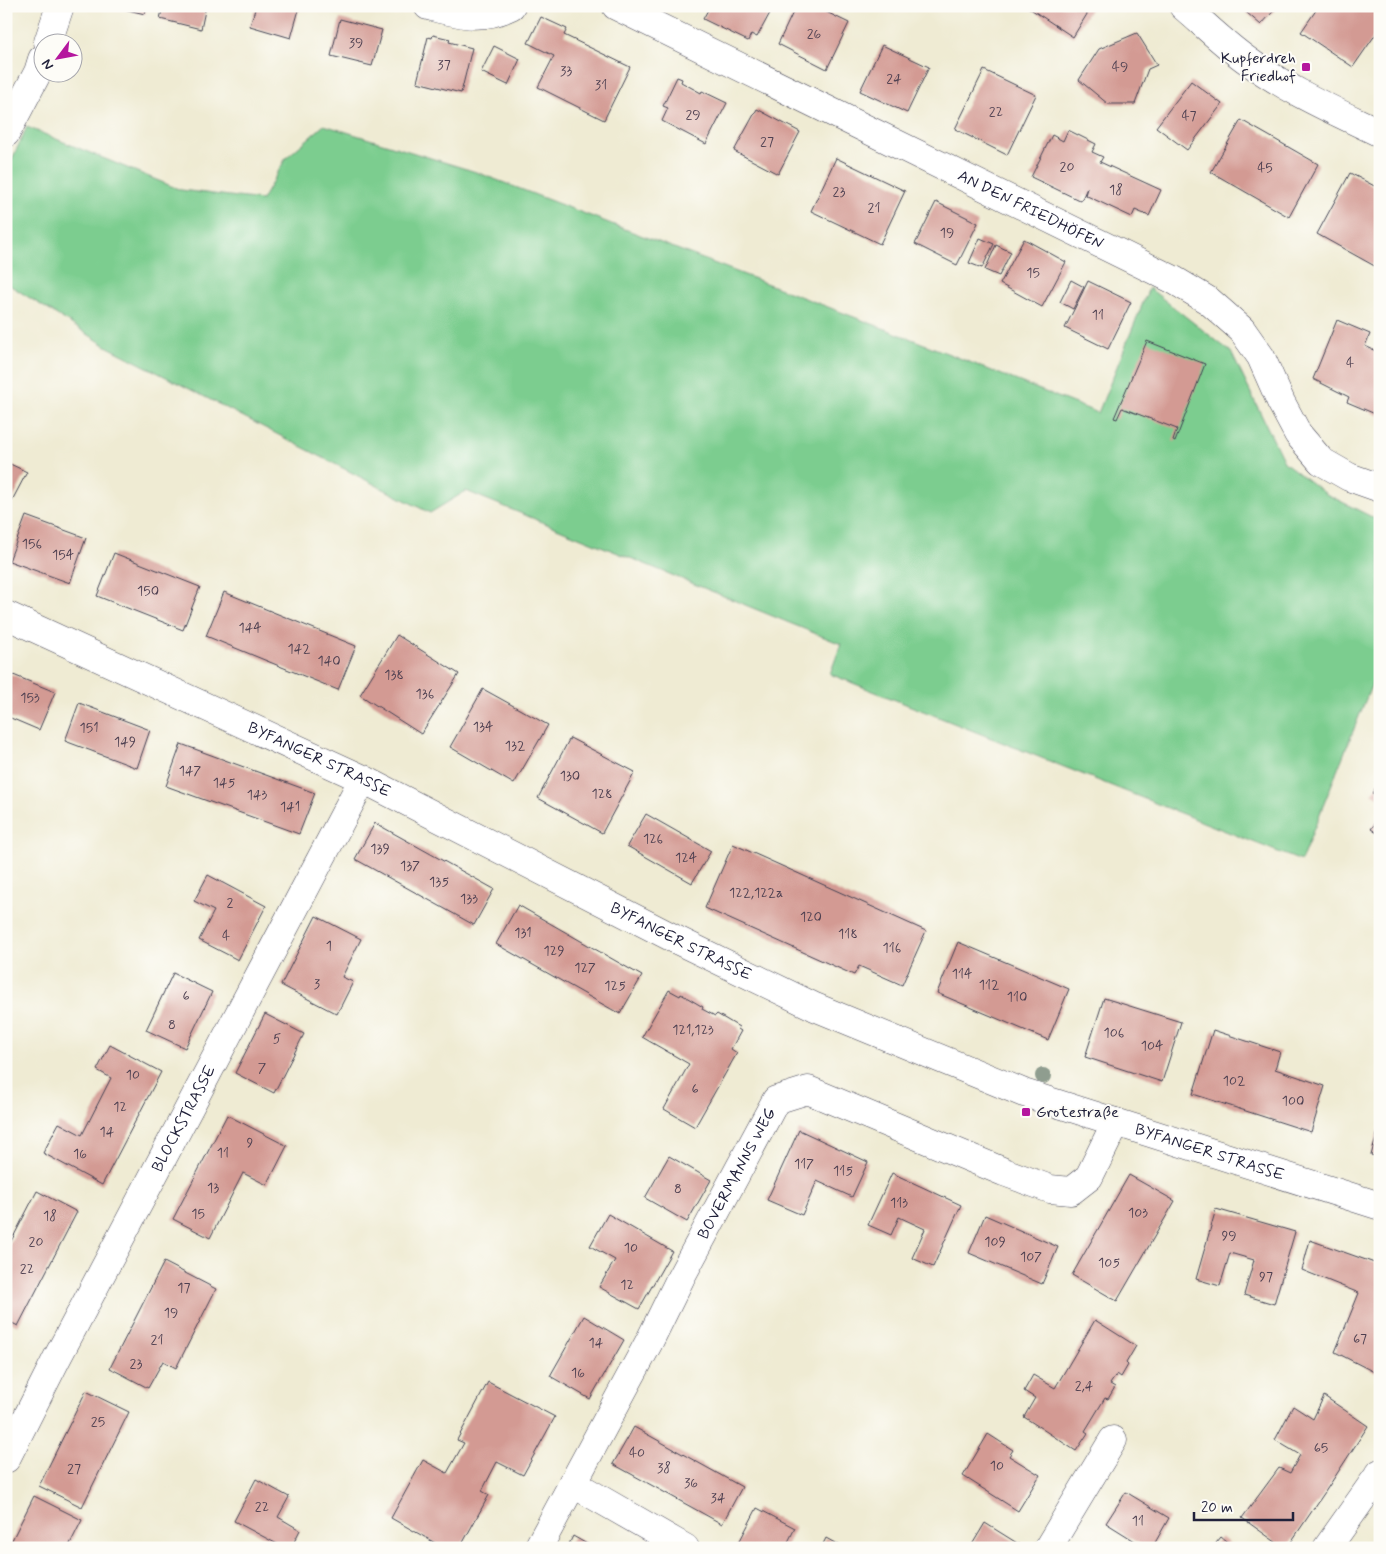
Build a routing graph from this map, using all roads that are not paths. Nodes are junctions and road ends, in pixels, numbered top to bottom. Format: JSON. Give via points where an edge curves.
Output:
{"nodes":[{"id":1,"x":60,"y":6,"type":"edge"},
{"id":2,"x":428,"y":6,"type":"edge"},
{"id":3,"x":511,"y":6,"type":"edge"},
{"id":4,"x":616,"y":6,"type":"edge"},
{"id":5,"x":1183,"y":6,"type":"edge"},
{"id":6,"x":51,"y":32,"type":"edge"},
{"id":7,"x":33,"y":82,"type":"edge"},
{"id":8,"x":6,"y":133,"type":"edge"},
{"id":9,"x":1380,"y":133,"type":"edge"},
{"id":10,"x":1380,"y":488,"type":"edge"},
{"id":11,"x":6,"y":615,"type":"edge"},
{"id":12,"x":363,"y":779,"type":"junction"},
{"id":13,"x":1116,"y":1122,"type":"junction"},
{"id":14,"x":1380,"y":1206,"type":"edge"},
{"id":15,"x":1113,"y":1440,"type":"dead end"},
{"id":16,"x":6,"y":1459,"type":"edge"},
{"id":17,"x":1380,"y":1473,"type":"edge"},
{"id":18,"x":572,"y":1483,"type":"junction"},
{"id":19,"x":538,"y":1548,"type":"edge"},
{"id":20,"x":685,"y":1548,"type":"edge"},
{"id":21,"x":1048,"y":1548,"type":"edge"},
{"id":22,"x":1327,"y":1548,"type":"edge"}],
"edges":[{"from":1,"to":6,"type":"street"},
{"from":2,"to":3,"type":"street","via":[[464,15],[488,15]]},
{"from":4,"to":10,"type":"street","name":"AN DEN FRIEDHÖFEN","via":[[1174,280],[1209,301],[1242,330],[1261,357],[1298,434],[1321,461],[1349,477]]},
{"from":5,"to":9,"type":"street","via":[[1245,60],[1298,93]]},
{"from":7,"to":8,"type":"street"},
{"from":11,"to":12,"type":"street","name":"BYFANGER STRASSE"},
{"from":12,"to":13,"type":"street","name":"BYFANGER STRASSE","via":[[815,1007],[1024,1093]]},
{"from":12,"to":16,"type":"street","name":"BLOCKSTRASSE"},
{"from":13,"to":14,"type":"street","name":"BYFANGER STRASSE"},
{"from":13,"to":18,"type":"street","name":"BOVERMANNS WEG","via":[[1089,1177],[1071,1191],[1050,1189],[1004,1172],[808,1090],[776,1100],[681,1277],[650,1342]]},
{"from":15,"to":21,"type":"street"},
{"from":17,"to":22,"type":"street"},
{"from":18,"to":19,"type":"street","name":"BOVERMANNS WEG"},
{"from":18,"to":20,"type":"street"}]}
